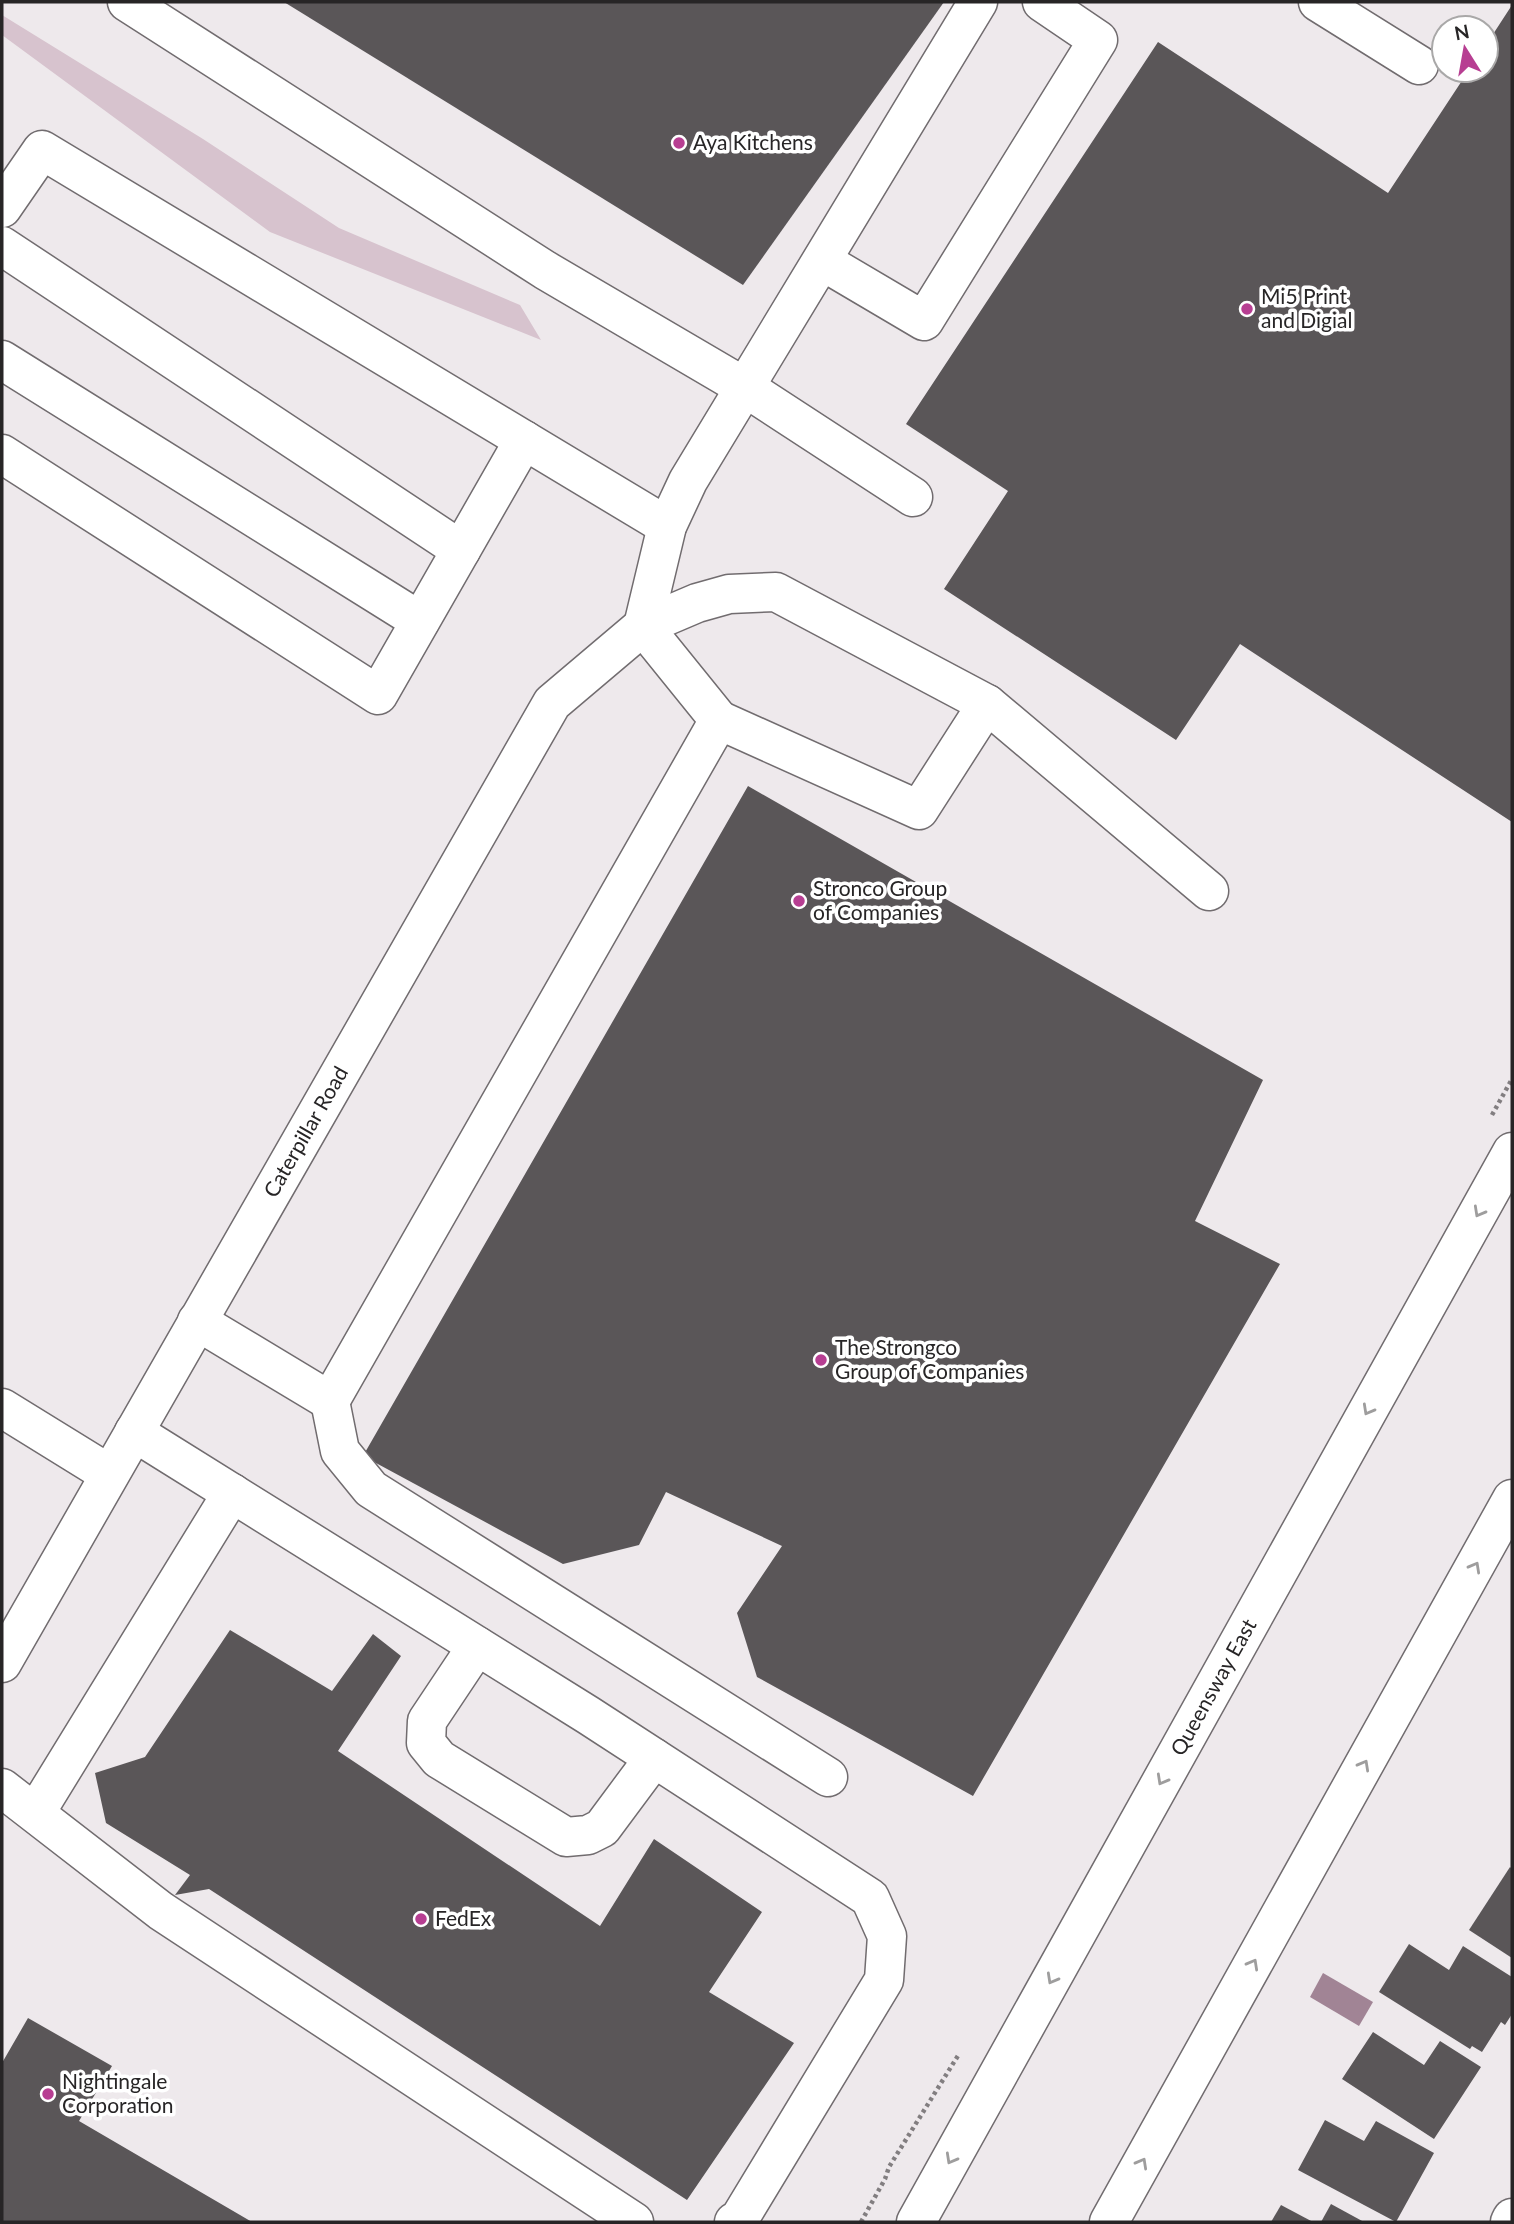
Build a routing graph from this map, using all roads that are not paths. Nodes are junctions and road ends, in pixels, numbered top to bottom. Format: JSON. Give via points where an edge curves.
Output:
{"nodes":[{"id":1,"x":127,"y":2,"type":"edge"},
{"id":2,"x":978,"y":2,"type":"edge"},
{"id":3,"x":1042,"y":2,"type":"edge"},
{"id":4,"x":1318,"y":2,"type":"edge"},
{"id":5,"x":1419,"y":65,"type":"dead end"},
{"id":6,"x":2,"y":208,"type":"edge"},
{"id":7,"x":2,"y":246,"type":"edge"},
{"id":8,"x":824,"y":262,"type":"junction"},
{"id":9,"x":2,"y":360,"type":"edge"},
{"id":10,"x":746,"y":388,"type":"junction"},
{"id":11,"x":524,"y":440,"type":"junction"},
{"id":12,"x":2,"y":454,"type":"edge"},
{"id":13,"x":913,"y":497,"type":"dead end"},
{"id":14,"x":667,"y":526,"type":"junction"},
{"id":15,"x":461,"y":550,"type":"junction"},
{"id":16,"x":420,"y":621,"type":"junction"},
{"id":17,"x":643,"y":626,"type":"junction"},
{"id":18,"x":987,"y":704,"type":"junction"},
{"id":19,"x":719,"y":720,"type":"junction"},
{"id":20,"x":1209,"y":891,"type":"dead end"},
{"id":21,"x":1512,"y":1152,"type":"edge"},
{"id":22,"x":197,"y":1321,"type":"junction"},
{"id":23,"x":330,"y":1401,"type":"junction"},
{"id":24,"x":2,"y":1409,"type":"edge"},
{"id":25,"x":134,"y":1432,"type":"junction"},
{"id":26,"x":109,"y":1474,"type":"junction"},
{"id":27,"x":232,"y":1493,"type":"junction"},
{"id":28,"x":1512,"y":1499,"type":"edge"},
{"id":29,"x":477,"y":1646,"type":"junction"},
{"id":30,"x":2,"y":1662,"type":"edge"},
{"id":31,"x":654,"y":1758,"type":"junction"},
{"id":32,"x":828,"y":1777,"type":"dead end"},
{"id":33,"x":2,"y":1788,"type":"edge"},
{"id":34,"x":36,"y":1812,"type":"junction"},
{"id":35,"x":1512,"y":2218,"type":"edge"},
{"id":36,"x":634,"y":2222,"type":"edge"},
{"id":37,"x":734,"y":2222,"type":"edge"},
{"id":38,"x":916,"y":2222,"type":"edge"},
{"id":39,"x":1109,"y":2222,"type":"edge"},
{"id":40,"x":1510,"y":2222,"type":"edge"}],
"edges":[{"from":1,"to":10,"type":"main road","via":[[545,270]]},
{"from":2,"to":8,"type":"main road"},
{"from":3,"to":8,"type":"main road","via":[[1098,40],[924,321]]},
{"from":4,"to":5,"type":"main road"},
{"from":6,"to":11,"type":"main road","via":[[42,150]]},
{"from":7,"to":15,"type":"main road"},
{"from":8,"to":10,"type":"main road"},
{"from":9,"to":16,"type":"main road"},
{"from":10,"to":13,"type":"main road"},
{"from":10,"to":14,"type":"main road","via":[[688,481]]},
{"from":11,"to":14,"type":"main road"},
{"from":11,"to":15,"type":"main road"},
{"from":12,"to":16,"type":"main road","via":[[378,695]]},
{"from":14,"to":17,"type":"main road"},
{"from":15,"to":16,"type":"main road"},
{"from":17,"to":18,"type":"main road","name":"Caterpillar Road","via":[[729,594],[776,592]]},
{"from":17,"to":19,"type":"main road"},
{"from":17,"to":22,"type":"main road","name":"Caterpillar Road","via":[[552,703]]},
{"from":18,"to":19,"type":"main road","via":[[919,810]]},
{"from":18,"to":20,"type":"main road","name":"Caterpillar Road"},
{"from":19,"to":23,"type":"main road"},
{"from":21,"to":38,"type":"main road","name":"Queensway East","one_way":true},
{"from":22,"to":23,"type":"main road"},
{"from":22,"to":25,"type":"main road","name":"Caterpillar Road"},
{"from":23,"to":32,"type":"main road","via":[[340,1451],[371,1489]]},
{"from":24,"to":26,"type":"main road"},
{"from":25,"to":26,"type":"main road","name":"Caterpillar Road"},
{"from":25,"to":27,"type":"main road"},
{"from":26,"to":30,"type":"main road","name":"Caterpillar Road"},
{"from":27,"to":29,"type":"main road"},
{"from":27,"to":34,"type":"main road"},
{"from":39,"to":28,"type":"main road","one_way":true},
{"from":29,"to":31,"type":"main road"},
{"from":29,"to":31,"type":"main road","via":[[427,1721],[426,1743],[439,1759],[566,1837],[602,1828]]},
{"from":31,"to":37,"type":"main road","via":[[870,1898],[887,1936],[884,1980]]},
{"from":33,"to":34,"type":"main road"},
{"from":34,"to":36,"type":"main road","via":[[161,1911]]},
{"from":35,"to":40,"type":"main road"}]}
